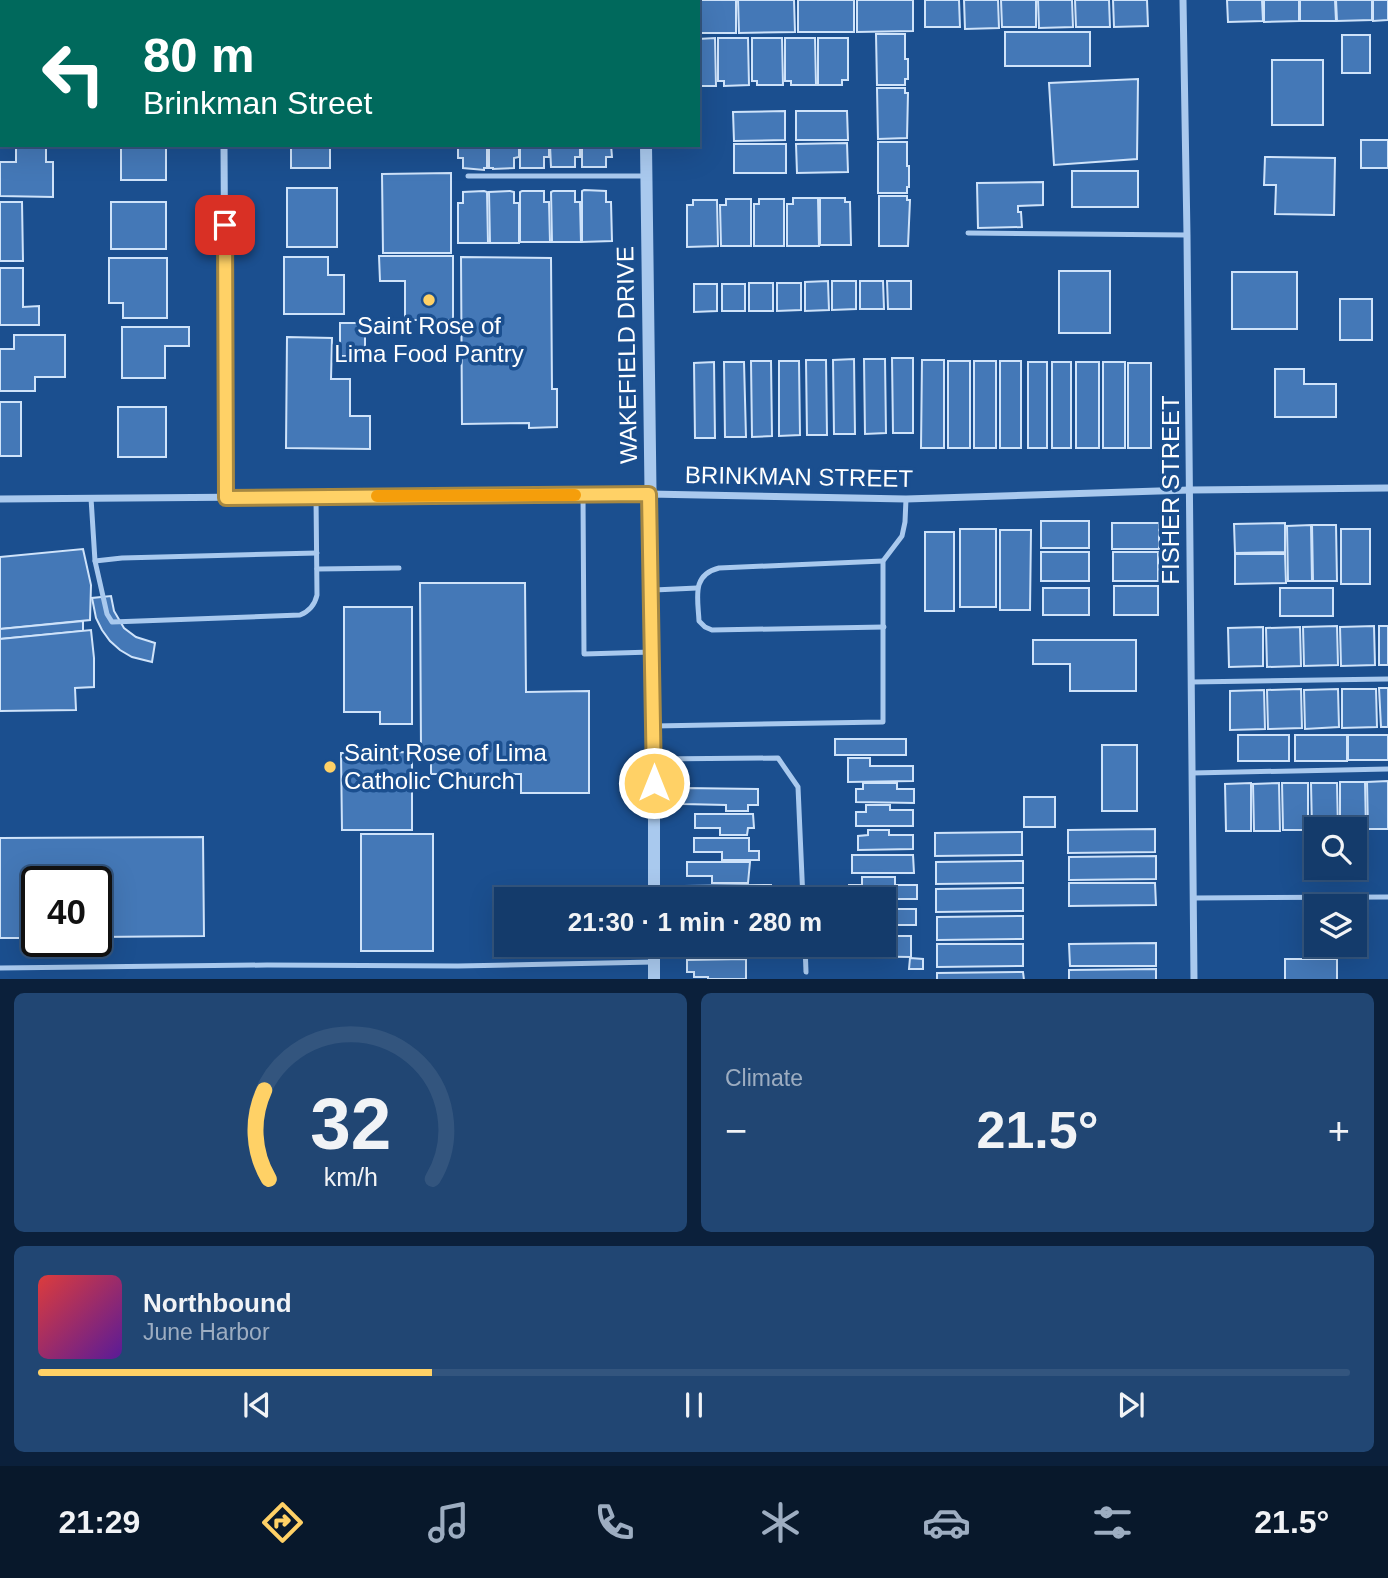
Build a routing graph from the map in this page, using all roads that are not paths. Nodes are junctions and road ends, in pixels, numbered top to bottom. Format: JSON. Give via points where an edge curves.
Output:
{"nodes":[{"id":1,"x":1183,"y":0,"type":"edge"},
{"id":2,"x":224,"y":147,"type":"edge"},
{"id":3,"x":646,"y":147,"type":"edge"},
{"id":4,"x":468,"y":176,"type":"dead end"},
{"id":5,"x":646,"y":176,"type":"junction"},
{"id":6,"x":968,"y":233,"type":"dead end"},
{"id":7,"x":1187,"y":235,"type":"junction"},
{"id":8,"x":1388,"y":488,"type":"edge"},
{"id":9,"x":1190,"y":490,"type":"junction"},
{"id":10,"x":649,"y":494,"type":"junction"},
{"id":11,"x":583,"y":495,"type":"junction"},
{"id":12,"x":316,"y":497,"type":"junction"},
{"id":13,"x":91,"y":498,"type":"junction"},
{"id":14,"x":226,"y":498,"type":"junction"},
{"id":15,"x":0,"y":499,"type":"edge"},
{"id":16,"x":906,"y":499,"type":"junction"},
{"id":17,"x":317,"y":553,"type":"junction"},
{"id":18,"x":95,"y":561,"type":"junction"},
{"id":19,"x":883,"y":561,"type":"junction"},
{"id":20,"x":400,"y":568,"type":"dead end"},
{"id":21,"x":317,"y":569,"type":"junction"},
{"id":22,"x":697,"y":588,"type":"junction"},
{"id":23,"x":651,"y":590,"type":"junction"},
{"id":24,"x":884,"y":627,"type":"junction"},
{"id":25,"x":652,"y":652,"type":"junction"},
{"id":26,"x":1388,"y":679,"type":"edge"},
{"id":27,"x":1191,"y":682,"type":"junction"},
{"id":28,"x":653,"y":726,"type":"junction"},
{"id":29,"x":654,"y":760,"type":"junction"},
{"id":30,"x":1388,"y":769,"type":"edge"},
{"id":31,"x":1192,"y":773,"type":"junction"},
{"id":32,"x":654,"y":887,"type":"edge"},
{"id":33,"x":802,"y":887,"type":"edge"},
{"id":34,"x":1388,"y":897,"type":"edge"},
{"id":35,"x":1194,"y":898,"type":"junction"},
{"id":36,"x":654,"y":957,"type":"edge"},
{"id":37,"x":805,"y":957,"type":"edge"},
{"id":38,"x":654,"y":962,"type":"junction"},
{"id":39,"x":0,"y":968,"type":"edge"},
{"id":40,"x":806,"y":972,"type":"dead end"},
{"id":41,"x":654,"y":979,"type":"edge"},
{"id":42,"x":1194,"y":979,"type":"edge"}],
"edges":[{"from":1,"to":7,"type":"street","name":"FISHER STREET"},
{"from":2,"to":14,"type":"street"},
{"from":3,"to":5,"type":"street","name":"WAKEFIELD DRIVE"},
{"from":4,"to":5,"type":"lane"},
{"from":5,"to":10,"type":"street","name":"WAKEFIELD DRIVE"},
{"from":6,"to":7,"type":"lane"},
{"from":7,"to":9,"type":"street","name":"FISHER STREET"},
{"from":8,"to":9,"type":"street","name":"BRINKMAN STREET"},
{"from":9,"to":16,"type":"street","name":"BRINKMAN STREET"},
{"from":9,"to":27,"type":"street","name":"FISHER STREET"},
{"from":10,"to":11,"type":"street","name":"BRINKMAN STREET"},
{"from":10,"to":16,"type":"street","name":"BRINKMAN STREET"},
{"from":10,"to":23,"type":"street","name":"WAKEFIELD DRIVE"},
{"from":11,"to":12,"type":"street","name":"BRINKMAN STREET"},
{"from":11,"to":25,"type":"lane","via":[[584,654]]},
{"from":12,"to":14,"type":"street","name":"BRINKMAN STREET"},
{"from":12,"to":17,"type":"lane"},
{"from":13,"to":14,"type":"street","name":"BRINKMAN STREET"},
{"from":13,"to":15,"type":"street","name":"BRINKMAN STREET"},
{"from":13,"to":18,"type":"lane"},
{"from":16,"to":19,"type":"lane","via":[[902,536]]},
{"from":17,"to":18,"type":"lane"},
{"from":17,"to":21,"type":"lane"},
{"from":18,"to":21,"type":"lane","via":[[112,622],[300,615],[315,602]]},
{"from":19,"to":22,"type":"lane","via":[[719,568],[702,577]]},
{"from":19,"to":24,"type":"lane"},
{"from":20,"to":21,"type":"lane"},
{"from":22,"to":23,"type":"lane"},
{"from":22,"to":24,"type":"lane","via":[[698,621],[712,630]]},
{"from":23,"to":25,"type":"street","name":"WAKEFIELD DRIVE"},
{"from":24,"to":28,"type":"lane","via":[[884,722]]},
{"from":25,"to":28,"type":"street","name":"WAKEFIELD DRIVE"},
{"from":26,"to":27,"type":"lane"},
{"from":27,"to":31,"type":"street","name":"FISHER STREET"},
{"from":28,"to":29,"type":"street","name":"WAKEFIELD DRIVE"},
{"from":29,"to":32,"type":"street","name":"WAKEFIELD DRIVE"},
{"from":29,"to":33,"type":"lane","via":[[778,758],[798,787]]},
{"from":30,"to":31,"type":"lane"},
{"from":31,"to":35,"type":"street","name":"FISHER STREET"},
{"from":34,"to":35,"type":"lane"},
{"from":35,"to":42,"type":"street","name":"FISHER STREET"},
{"from":36,"to":38,"type":"street"},
{"from":37,"to":40,"type":"lane"},
{"from":38,"to":39,"type":"lane"},
{"from":38,"to":41,"type":"street"}]}
